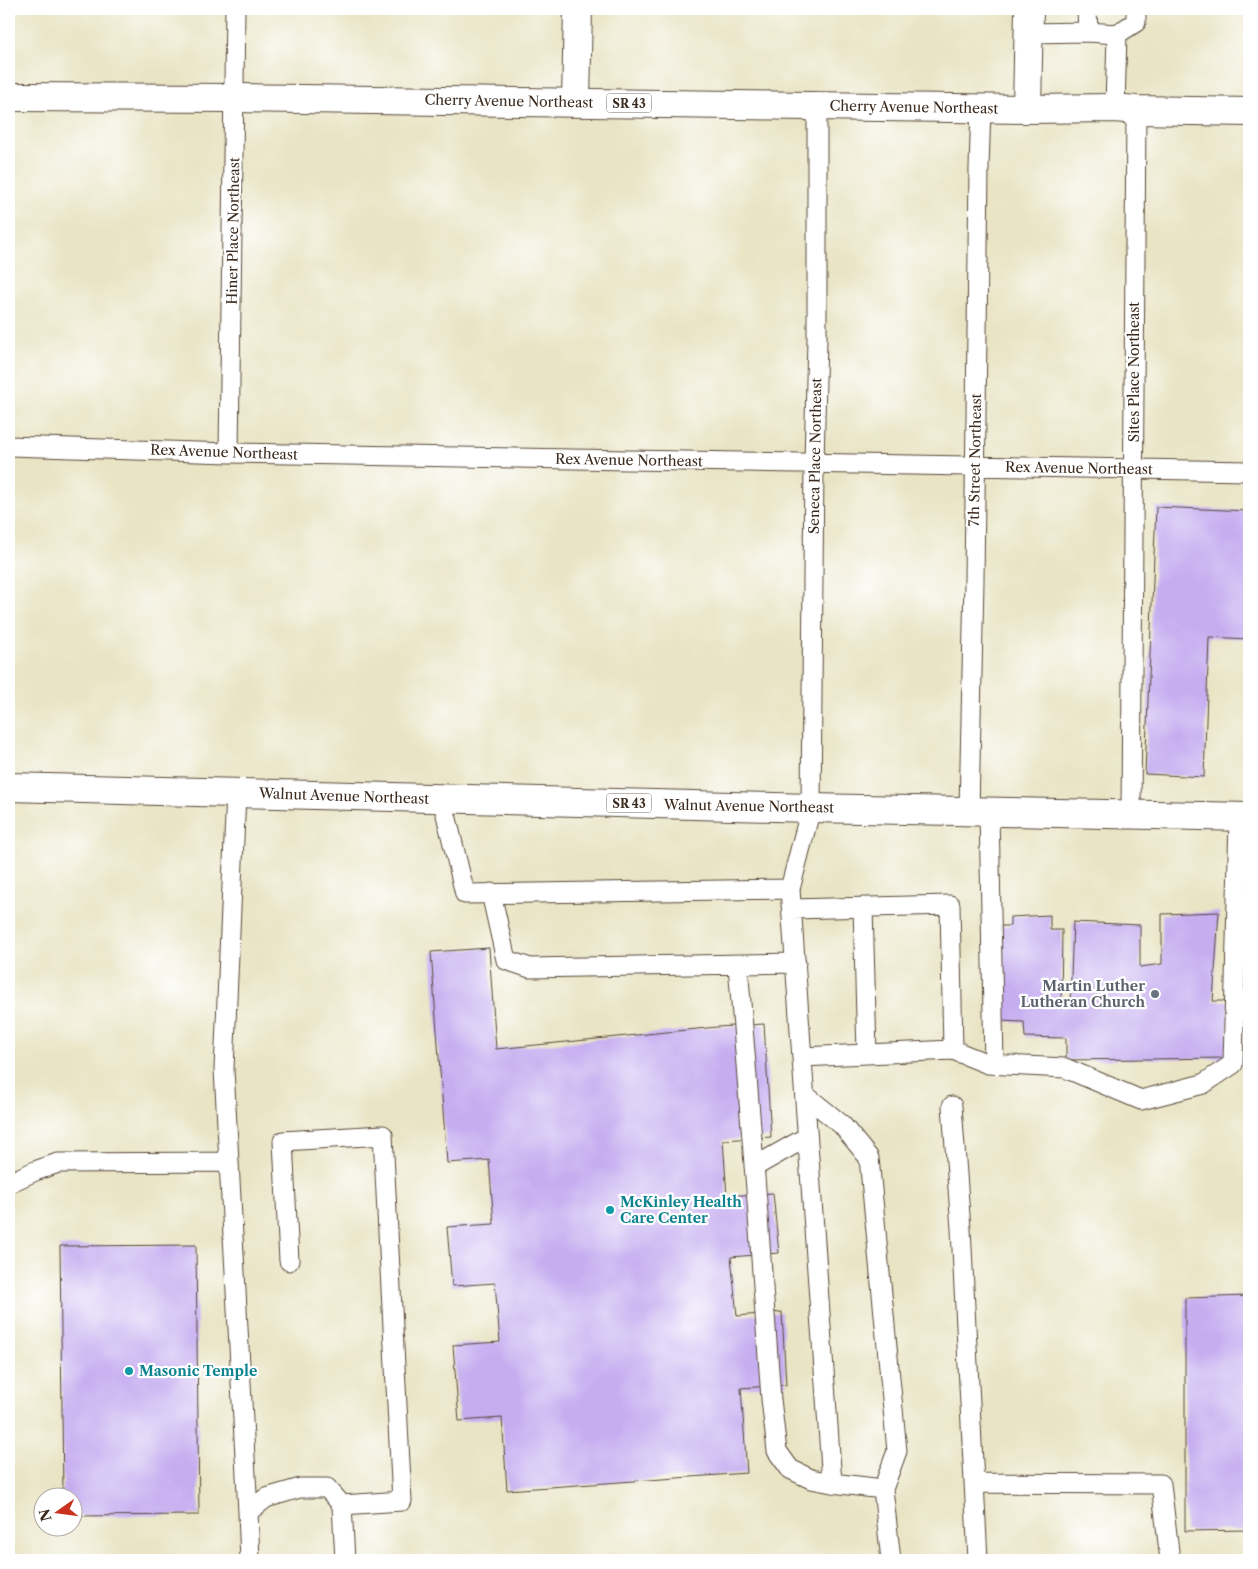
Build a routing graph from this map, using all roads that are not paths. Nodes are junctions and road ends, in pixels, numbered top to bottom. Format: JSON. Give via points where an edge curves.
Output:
{"nodes":[{"id":1,"x":235,"y":9,"type":"edge"},
{"id":2,"x":578,"y":9,"type":"edge"},
{"id":3,"x":1087,"y":9,"type":"edge"},
{"id":4,"x":1136,"y":9,"type":"edge"},
{"id":5,"x":1029,"y":21,"type":"edge"},
{"id":6,"x":1088,"y":32,"type":"junction"},
{"id":7,"x":1117,"y":34,"type":"junction"},
{"id":8,"x":9,"y":97,"type":"edge"},
{"id":9,"x":235,"y":98,"type":"junction"},
{"id":10,"x":576,"y":102,"type":"junction"},
{"id":11,"x":817,"y":106,"type":"junction"},
{"id":12,"x":982,"y":108,"type":"junction"},
{"id":13,"x":1027,"y":109,"type":"junction"},
{"id":14,"x":1125,"y":109,"type":"junction"},
{"id":15,"x":1249,"y":112,"type":"edge"},
{"id":16,"x":9,"y":446,"type":"edge"},
{"id":17,"x":229,"y":453,"type":"junction"},
{"id":18,"x":814,"y":463,"type":"junction"},
{"id":19,"x":974,"y":466,"type":"junction"},
{"id":20,"x":1134,"y":469,"type":"junction"},
{"id":21,"x":1249,"y":471,"type":"edge"},
{"id":22,"x":9,"y":787,"type":"edge"},
{"id":23,"x":236,"y":793,"type":"junction"},
{"id":24,"x":442,"y":798,"type":"junction"},
{"id":25,"x":811,"y":808,"type":"junction"},
{"id":26,"x":979,"y":811,"type":"junction"},
{"id":27,"x":1131,"y":814,"type":"junction"},
{"id":28,"x":1244,"y":817,"type":"edge"},
{"id":29,"x":790,"y":889,"type":"junction"},
{"id":30,"x":491,"y":893,"type":"junction"},
{"id":31,"x":863,"y":907,"type":"junction"},
{"id":32,"x":792,"y":909,"type":"junction"},
{"id":33,"x":738,"y":964,"type":"junction"},
{"id":34,"x":796,"y":964,"type":"junction"},
{"id":35,"x":953,"y":1050,"type":"junction"},
{"id":36,"x":867,"y":1054,"type":"junction"},
{"id":37,"x":802,"y":1057,"type":"junction"},
{"id":38,"x":994,"y":1064,"type":"junction"},
{"id":39,"x":804,"y":1095,"type":"junction"},
{"id":40,"x":952,"y":1106,"type":"dead end"},
{"id":41,"x":807,"y":1137,"type":"junction"},
{"id":42,"x":229,"y":1162,"type":"junction"},
{"id":43,"x":754,"y":1167,"type":"junction"},
{"id":44,"x":9,"y":1183,"type":"edge"},
{"id":45,"x":289,"y":1261,"type":"dead end"},
{"id":46,"x":832,"y":1483,"type":"junction"},
{"id":47,"x":974,"y":1483,"type":"junction"},
{"id":48,"x":883,"y":1489,"type":"junction"},
{"id":49,"x":342,"y":1505,"type":"junction"},
{"id":50,"x":248,"y":1512,"type":"junction"},
{"id":51,"x":250,"y":1560,"type":"edge"},
{"id":52,"x":345,"y":1560,"type":"edge"},
{"id":53,"x":891,"y":1560,"type":"edge"},
{"id":54,"x":978,"y":1560,"type":"edge"},
{"id":55,"x":1170,"y":1560,"type":"edge"}],
"edges":[{"from":1,"to":9,"type":"lane","name":"Hiner Place Northeast"},
{"from":2,"to":10,"type":"main road"},
{"from":3,"to":6,"type":"lane"},
{"from":4,"to":7,"type":"lane","via":[[1136,22]]},
{"from":5,"to":6,"type":"lane"},
{"from":5,"to":13,"type":"main road"},
{"from":6,"to":7,"type":"lane"},
{"from":7,"to":14,"type":"lane","name":"Sites Place Northeast"},
{"from":8,"to":9,"type":"main road","name":"Cherry Avenue Northeast","number":"SR 43"},
{"from":9,"to":10,"type":"main road","name":"Cherry Avenue Northeast","number":"SR 43"},
{"from":9,"to":17,"type":"lane","name":"Hiner Place Northeast"},
{"from":10,"to":11,"type":"main road","name":"Cherry Avenue Northeast","number":"SR 43"},
{"from":11,"to":12,"type":"main road","name":"Cherry Avenue Northeast","number":"SR 43"},
{"from":11,"to":18,"type":"lane","name":"Seneca Place Northeast"},
{"from":12,"to":13,"type":"main road","name":"Cherry Avenue Northeast","number":"SR 43"},
{"from":12,"to":19,"type":"lane","name":"7th Street Northeast"},
{"from":13,"to":14,"type":"main road","name":"Cherry Avenue Northeast","number":"SR 43"},
{"from":14,"to":15,"type":"main road","name":"Cherry Avenue Northeast","number":"SR 43"},
{"from":14,"to":20,"type":"lane","name":"Sites Place Northeast"},
{"from":16,"to":17,"type":"lane","name":"Rex Avenue Northeast"},
{"from":17,"to":18,"type":"lane","name":"Rex Avenue Northeast"},
{"from":18,"to":19,"type":"lane","name":"Rex Avenue Northeast"},
{"from":18,"to":25,"type":"lane","name":"Seneca Place Northeast"},
{"from":19,"to":20,"type":"lane","name":"Rex Avenue Northeast"},
{"from":19,"to":26,"type":"lane","name":"7th Street Northeast"},
{"from":20,"to":21,"type":"lane","name":"Rex Avenue Northeast"},
{"from":20,"to":27,"type":"lane","name":"Sites Place Northeast"},
{"from":22,"to":23,"type":"main road","name":"Walnut Avenue Northeast","number":"SR 43"},
{"from":23,"to":24,"type":"main road","name":"Walnut Avenue Northeast","number":"SR 43"},
{"from":23,"to":42,"type":"lane","via":[[224,1068]]},
{"from":24,"to":25,"type":"main road","name":"Walnut Avenue Northeast","number":"SR 43"},
{"from":24,"to":30,"type":"lane","via":[[465,894]]},
{"from":25,"to":26,"type":"main road","name":"Walnut Avenue Northeast","number":"SR 43"},
{"from":25,"to":29,"type":"lane","name":"Seneca Place Northeast"},
{"from":26,"to":27,"type":"main road","name":"Walnut Avenue Northeast","number":"SR 43"},
{"from":26,"to":38,"type":"lane","name":"7th Street Northeast"},
{"from":27,"to":28,"type":"main road","name":"Walnut Avenue Northeast","number":"SR 43"},
{"from":28,"to":38,"type":"lane","via":[[1233,1064],[1204,1084],[1141,1100],[1065,1068]]},
{"from":29,"to":30,"type":"lane"},
{"from":29,"to":32,"type":"lane"},
{"from":30,"to":33,"type":"lane","via":[[506,960],[530,968]]},
{"from":31,"to":32,"type":"lane"},
{"from":31,"to":35,"type":"lane","via":[[950,905]]},
{"from":31,"to":36,"type":"lane"},
{"from":32,"to":34,"type":"lane"},
{"from":33,"to":34,"type":"lane"},
{"from":33,"to":43,"type":"lane"},
{"from":34,"to":37,"type":"lane"},
{"from":35,"to":36,"type":"lane"},
{"from":35,"to":38,"type":"lane"},
{"from":36,"to":37,"type":"lane"},
{"from":37,"to":39,"type":"lane"},
{"from":39,"to":41,"type":"lane"},
{"from":39,"to":48,"type":"lane","via":[[842,1125],[870,1158],[897,1451]]},
{"from":40,"to":47,"type":"lane"},
{"from":41,"to":43,"type":"lane"},
{"from":41,"to":46,"type":"lane"},
{"from":42,"to":44,"type":"lane","via":[[58,1163]]},
{"from":42,"to":50,"type":"lane"},
{"from":43,"to":46,"type":"lane","via":[[776,1451],[790,1469],[811,1479]]},
{"from":45,"to":49,"type":"lane","via":[[283,1141],[383,1136],[402,1501]]},
{"from":46,"to":48,"type":"lane"},
{"from":47,"to":54,"type":"lane"},
{"from":47,"to":55,"type":"lane","via":[[1161,1484]]},
{"from":48,"to":53,"type":"lane"},
{"from":49,"to":50,"type":"lane","via":[[327,1488],[300,1488],[266,1498]]},
{"from":49,"to":52,"type":"lane"},
{"from":50,"to":51,"type":"lane"}]}
